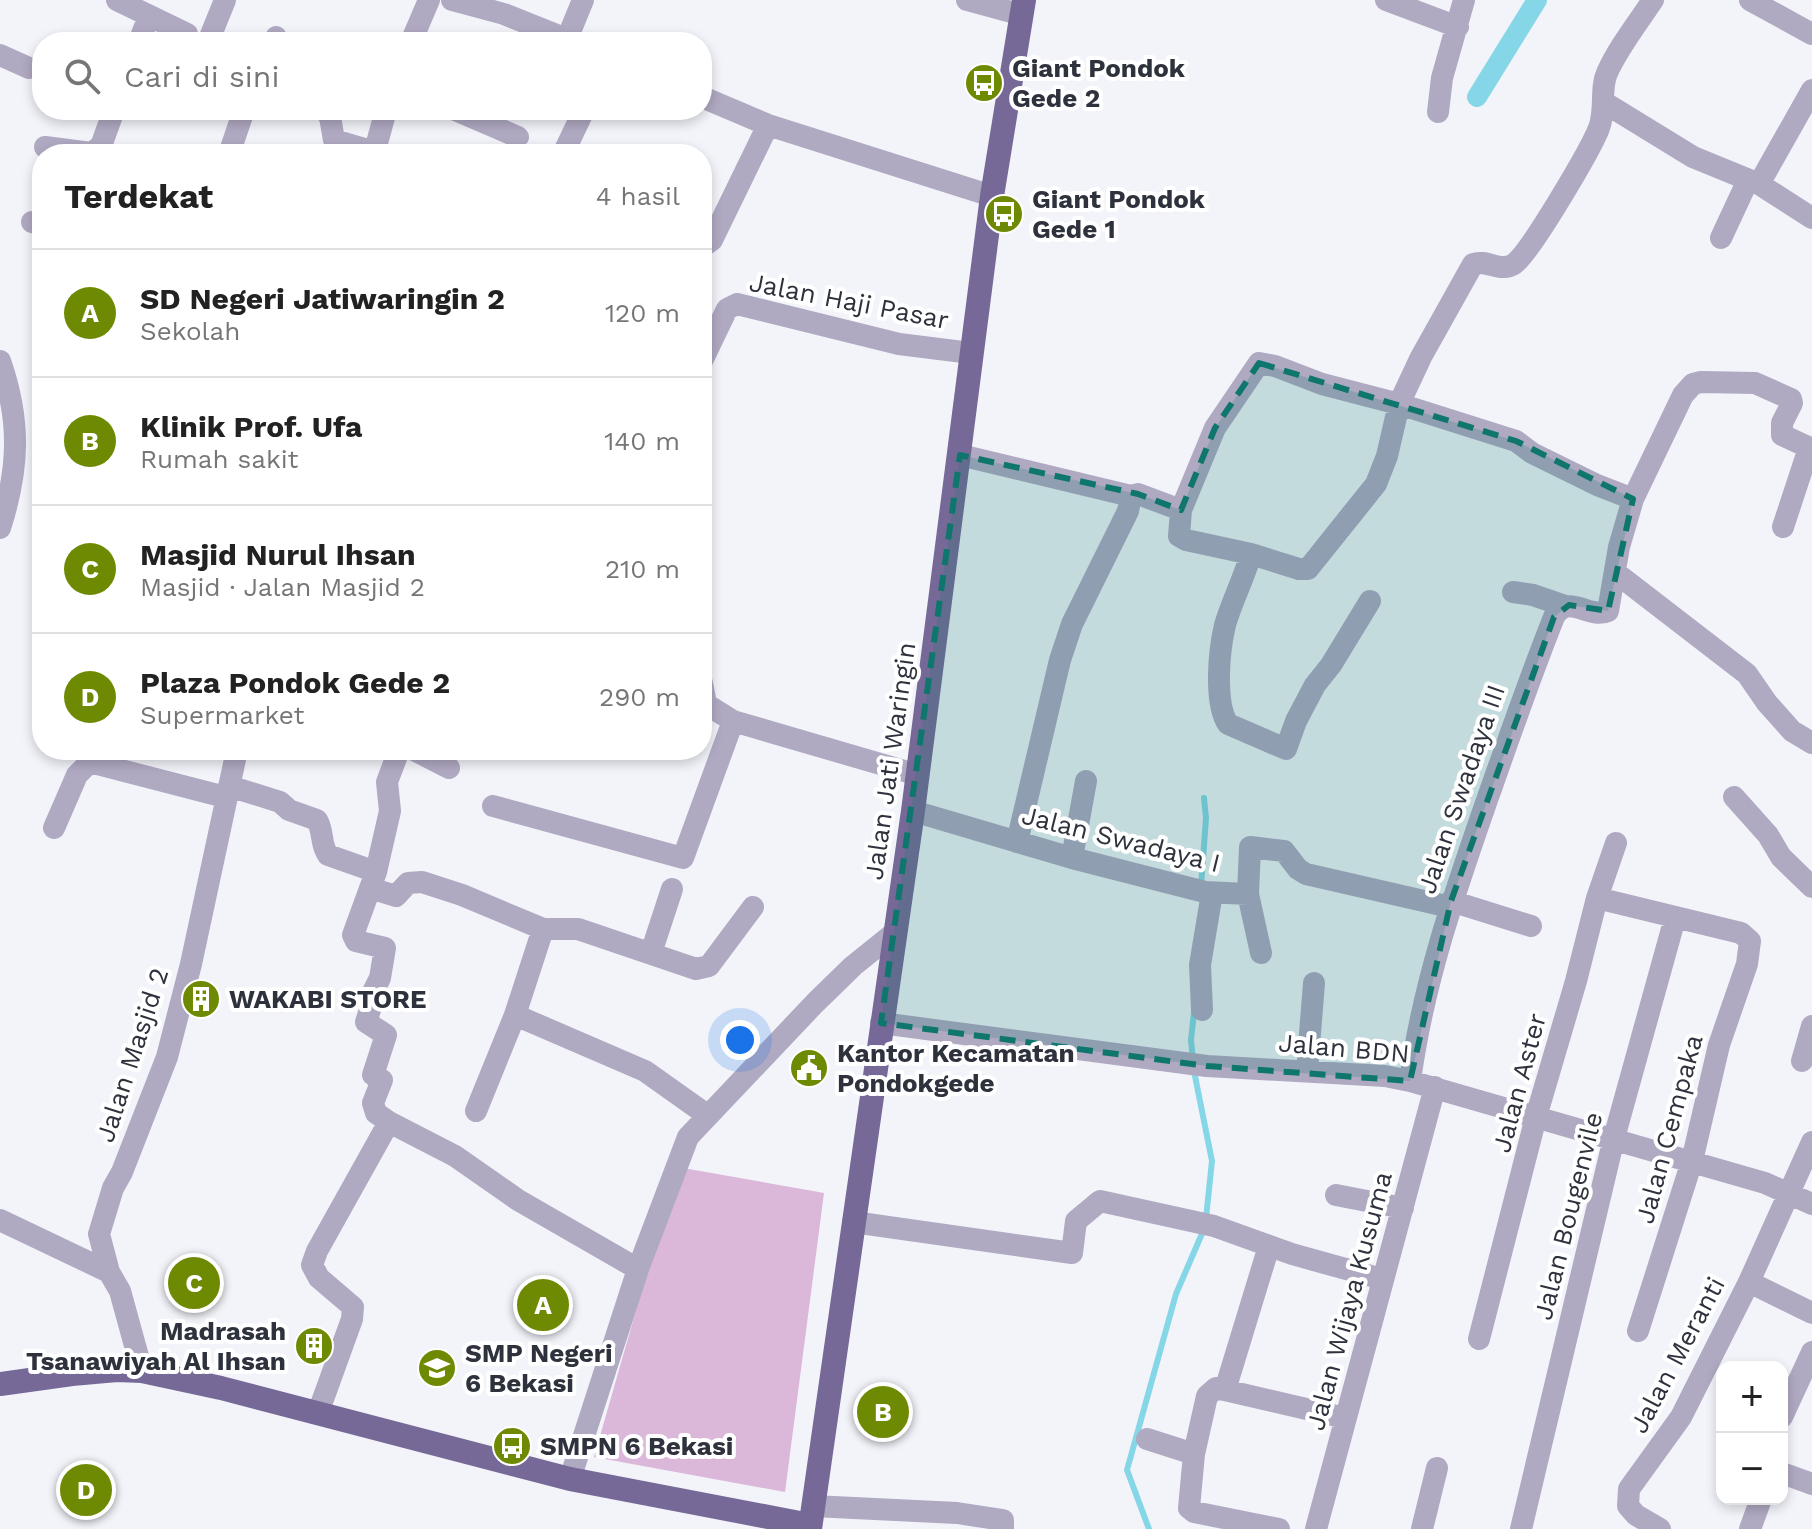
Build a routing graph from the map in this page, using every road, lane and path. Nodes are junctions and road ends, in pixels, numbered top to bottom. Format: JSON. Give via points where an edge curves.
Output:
{"nodes":[{"id":1,"x":117,"y":0,"type":"edge"},
{"id":2,"x":225,"y":0,"type":"edge"},
{"id":3,"x":429,"y":0,"type":"edge"},
{"id":4,"x":452,"y":0,"type":"edge"},
{"id":5,"x":583,"y":0,"type":"edge"},
{"id":6,"x":967,"y":0,"type":"edge"},
{"id":7,"x":1386,"y":0,"type":"edge"},
{"id":8,"x":1464,"y":0,"type":"edge"},
{"id":9,"x":1653,"y":0,"type":"edge"},
{"id":10,"x":1750,"y":0,"type":"edge"},
{"id":11,"x":1023,"y":8,"type":"edge"},
{"id":12,"x":149,"y":16,"type":"junction"},
{"id":13,"x":1458,"y":27,"type":"junction"},
{"id":14,"x":143,"y":32,"type":"edge"},
{"id":15,"x":183,"y":32,"type":"edge"},
{"id":16,"x":205,"y":32,"type":"edge"},
{"id":17,"x":415,"y":32,"type":"edge"},
{"id":18,"x":548,"y":32,"type":"edge"},
{"id":19,"x":573,"y":32,"type":"edge"},
{"id":20,"x":1812,"y":34,"type":"edge"},
{"id":21,"x":0,"y":55,"type":"edge"},
{"id":22,"x":29,"y":68,"type":"dead end"},
{"id":23,"x":1812,"y":90,"type":"edge"},
{"id":24,"x":712,"y":101,"type":"edge"},
{"id":25,"x":1605,"y":103,"type":"junction"},
{"id":26,"x":1438,"y":112,"type":"dead end"},
{"id":27,"x":110,"y":120,"type":"edge"},
{"id":28,"x":241,"y":120,"type":"edge"},
{"id":29,"x":330,"y":120,"type":"edge"},
{"id":30,"x":383,"y":120,"type":"edge"},
{"id":31,"x":478,"y":120,"type":"edge"},
{"id":32,"x":579,"y":120,"type":"edge"},
{"id":33,"x":768,"y":125,"type":"junction"},
{"id":34,"x":518,"y":137,"type":"dead end"},
{"id":35,"x":102,"y":144,"type":"edge"},
{"id":36,"x":232,"y":144,"type":"edge"},
{"id":37,"x":347,"y":144,"type":"edge"},
{"id":38,"x":377,"y":144,"type":"edge"},
{"id":39,"x":568,"y":144,"type":"edge"},
{"id":40,"x":1754,"y":182,"type":"junction"},
{"id":41,"x":992,"y":196,"type":"junction"},
{"id":42,"x":1812,"y":218,"type":"edge"},
{"id":43,"x":1721,"y":238,"type":"dead end"},
{"id":44,"x":712,"y":240,"type":"edge"},
{"id":45,"x":712,"y":340,"type":"edge"},
{"id":46,"x":971,"y":353,"type":"junction"},
{"id":47,"x":0,"y":361,"type":"edge"},
{"id":48,"x":1399,"y":404,"type":"junction"},
{"id":49,"x":1811,"y":449,"type":"edge"},
{"id":50,"x":960,"y":455,"type":"junction"},
{"id":51,"x":1130,"y":499,"type":"junction"},
{"id":52,"x":1633,"y":499,"type":"junction"},
{"id":53,"x":1181,"y":510,"type":"junction"},
{"id":54,"x":1783,"y":527,"type":"dead end"},
{"id":55,"x":0,"y":528,"type":"edge"},
{"id":56,"x":1251,"y":554,"type":"junction"},
{"id":57,"x":1616,"y":573,"type":"junction"},
{"id":58,"x":1513,"y":592,"type":"dead end"},
{"id":59,"x":1370,"y":601,"type":"dead end"},
{"id":60,"x":1565,"y":606,"type":"junction"},
{"id":61,"x":712,"y":708,"type":"edge"},
{"id":62,"x":733,"y":721,"type":"junction"},
{"id":63,"x":1812,"y":743,"type":"edge"},
{"id":64,"x":235,"y":760,"type":"edge"},
{"id":65,"x":395,"y":760,"type":"edge"},
{"id":66,"x":433,"y":760,"type":"edge"},
{"id":67,"x":449,"y":768,"type":"dead end"},
{"id":68,"x":918,"y":775,"type":"junction"},
{"id":69,"x":1086,"y":781,"type":"dead end"},
{"id":70,"x":227,"y":792,"type":"junction"},
{"id":71,"x":1734,"y":797,"type":"dead end"},
{"id":72,"x":493,"y":806,"type":"dead end"},
{"id":73,"x":913,"y":811,"type":"junction"},
{"id":74,"x":54,"y":828,"type":"dead end"},
{"id":75,"x":1017,"y":842,"type":"junction"},
{"id":76,"x":1616,"y":843,"type":"dead end"},
{"id":77,"x":1072,"y":858,"type":"junction"},
{"id":78,"x":373,"y":880,"type":"junction"},
{"id":79,"x":1812,"y":887,"type":"edge"},
{"id":80,"x":672,"y":889,"type":"dead end"},
{"id":81,"x":1205,"y":892,"type":"junction"},
{"id":82,"x":1248,"y":894,"type":"junction"},
{"id":83,"x":1597,"y":898,"type":"junction"},
{"id":84,"x":1450,"y":904,"type":"junction"},
{"id":85,"x":753,"y":907,"type":"dead end"},
{"id":86,"x":1675,"y":918,"type":"junction"},
{"id":87,"x":1531,"y":926,"type":"dead end"},
{"id":88,"x":543,"y":929,"type":"junction"},
{"id":89,"x":894,"y":933,"type":"junction"},
{"id":90,"x":651,"y":953,"type":"junction"},
{"id":91,"x":1261,"y":953,"type":"dead end"},
{"id":92,"x":1314,"y":983,"type":"dead end"},
{"id":93,"x":1202,"y":1010,"type":"dead end"},
{"id":94,"x":515,"y":1015,"type":"junction"},
{"id":95,"x":881,"y":1023,"type":"junction"},
{"id":96,"x":1812,"y":1026,"type":"edge"},
{"id":97,"x":1802,"y":1061,"type":"dead end"},
{"id":98,"x":1307,"y":1071,"type":"junction"},
{"id":99,"x":1410,"y":1081,"type":"junction"},
{"id":100,"x":1435,"y":1087,"type":"junction"},
{"id":101,"x":476,"y":1111,"type":"dead end"},
{"id":102,"x":707,"y":1115,"type":"junction"},
{"id":103,"x":1536,"y":1117,"type":"junction"},
{"id":104,"x":389,"y":1122,"type":"junction"},
{"id":105,"x":1614,"y":1138,"type":"junction"},
{"id":106,"x":1812,"y":1142,"type":"edge"},
{"id":107,"x":1692,"y":1161,"type":"junction"},
{"id":108,"x":1789,"y":1192,"type":"junction"},
{"id":109,"x":1336,"y":1195,"type":"dead end"},
{"id":110,"x":1812,"y":1204,"type":"edge"},
{"id":111,"x":1403,"y":1208,"type":"junction"},
{"id":112,"x":0,"y":1220,"type":"edge"},
{"id":113,"x":853,"y":1222,"type":"junction"},
{"id":114,"x":1269,"y":1246,"type":"junction"},
{"id":115,"x":638,"y":1269,"type":"junction"},
{"id":116,"x":109,"y":1272,"type":"junction"},
{"id":117,"x":1382,"y":1279,"type":"junction"},
{"id":118,"x":1749,"y":1282,"type":"junction"},
{"id":119,"x":1812,"y":1313,"type":"edge"},
{"id":120,"x":1638,"y":1331,"type":"dead end"},
{"id":121,"x":1479,"y":1339,"type":"dead end"},
{"id":122,"x":1812,"y":1352,"type":"edge"},
{"id":123,"x":142,"y":1371,"type":"junction"},
{"id":124,"x":0,"y":1384,"type":"edge"},
{"id":125,"x":1225,"y":1390,"type":"junction"},
{"id":126,"x":1788,"y":1404,"type":"edge"},
{"id":127,"x":318,"y":1413,"type":"junction"},
{"id":128,"x":1345,"y":1418,"type":"junction"},
{"id":129,"x":1147,"y":1439,"type":"dead end"},
{"id":130,"x":1194,"y":1454,"type":"junction"},
{"id":131,"x":1437,"y":1468,"type":"dead end"},
{"id":132,"x":1788,"y":1475,"type":"edge"},
{"id":133,"x":570,"y":1479,"type":"junction"},
{"id":134,"x":1812,"y":1484,"type":"edge"},
{"id":135,"x":1759,"y":1505,"type":"edge"},
{"id":136,"x":811,"y":1520,"type":"edge"},
{"id":137,"x":1003,"y":1529,"type":"edge"},
{"id":138,"x":1279,"y":1529,"type":"edge"},
{"id":139,"x":1316,"y":1529,"type":"edge"},
{"id":140,"x":1422,"y":1529,"type":"edge"},
{"id":141,"x":1521,"y":1529,"type":"edge"},
{"id":142,"x":1660,"y":1529,"type":"edge"},
{"id":143,"x":1750,"y":1529,"type":"edge"}],
"edges":[{"from":1,"to":12,"type":"street"},
{"from":2,"to":16,"type":"street"},
{"from":3,"to":17,"type":"street"},
{"from":4,"to":18,"type":"street"},
{"from":5,"to":19,"type":"street"},
{"from":6,"to":11,"type":"street"},
{"from":7,"to":13,"type":"street"},
{"from":8,"to":13,"type":"street"},
{"from":9,"to":25,"type":"street","via":[[1605,77]]},
{"from":10,"to":20,"type":"street"},
{"from":11,"to":41,"type":"main road","name":"Jalan Jati Waringin"},
{"from":12,"to":14,"type":"street"},
{"from":12,"to":15,"type":"street"},
{"from":13,"to":26,"type":"street"},
{"from":21,"to":22,"type":"street"},
{"from":23,"to":40,"type":"street"},
{"from":24,"to":33,"type":"street"},
{"from":25,"to":40,"type":"street","via":[[1693,157]]},
{"from":25,"to":48,"type":"street","via":[[1589,148],[1517,261],[1504,267],[1481,261],[1465,274]]},
{"from":27,"to":35,"type":"street"},
{"from":28,"to":36,"type":"street"},
{"from":29,"to":37,"type":"street","via":[[334,140]]},
{"from":30,"to":38,"type":"street"},
{"from":31,"to":34,"type":"street"},
{"from":32,"to":39,"type":"street"},
{"from":33,"to":41,"type":"street"},
{"from":33,"to":44,"type":"street"},
{"from":40,"to":42,"type":"street"},
{"from":40,"to":43,"type":"street"},
{"from":41,"to":46,"type":"main road","name":"Jalan Jati Waringin"},
{"from":45,"to":46,"type":"street","name":"Jalan Haji Pasar","via":[[727,309],[737,304],[899,344]]},
{"from":46,"to":50,"type":"main road","name":"Jalan Jati Waringin"},
{"from":47,"to":55,"type":"street","via":[[14,410],[17,449]]},
{"from":48,"to":52,"type":"street","via":[[1516,441]]},
{"from":48,"to":53,"type":"street","via":[[1259,363],[1215,428]]},
{"from":48,"to":56,"type":"street","via":[[1376,484],[1308,569]]},
{"from":49,"to":52,"type":"street","via":[[1782,435],[1789,398],[1746,381],[1693,384],[1674,409]]},
{"from":49,"to":54,"type":"street"},
{"from":50,"to":51,"type":"street"},
{"from":50,"to":68,"type":"main road","name":"Jalan Jati Waringin"},
{"from":51,"to":53,"type":"street","via":[[1138,494]]},
{"from":51,"to":75,"type":"street","via":[[1064,648]]},
{"from":52,"to":57,"type":"street"},
{"from":53,"to":56,"type":"street","via":[[1179,536]]},
{"from":56,"to":59,"type":"street","via":[[1223,648],[1219,696],[1222,716],[1235,729],[1286,749],[1315,685]]},
{"from":57,"to":60,"type":"street","via":[[1605,614]]},
{"from":57,"to":63,"type":"street","via":[[1747,674],[1792,731]]},
{"from":58,"to":60,"type":"street"},
{"from":60,"to":84,"type":"street","name":"Jalan Swadaya III","via":[[1554,617],[1517,709]]},
{"from":61,"to":62,"type":"street"},
{"from":62,"to":68,"type":"street"},
{"from":62,"to":72,"type":"street","via":[[683,858]]},
{"from":64,"to":70,"type":"street","name":"Jalan Masjid 2"},
{"from":65,"to":78,"type":"street","via":[[387,782],[390,811]]},
{"from":66,"to":67,"type":"street"},
{"from":68,"to":73,"type":"main road","name":"Jalan Jati Waringin"},
{"from":69,"to":77,"type":"street"},
{"from":70,"to":74,"type":"street","via":[[90,762],[77,775]]},
{"from":70,"to":78,"type":"street","via":[[280,802],[317,820],[328,855]]},
{"from":70,"to":116,"type":"street","name":"Jalan Masjid 2","via":[[167,1057],[99,1234]]},
{"from":71,"to":79,"type":"street"},
{"from":73,"to":75,"type":"street","name":"Jalan Swadaya I"},
{"from":73,"to":89,"type":"main road","name":"Jalan Jati Waringin"},
{"from":75,"to":77,"type":"street","name":"Jalan Swadaya I"},
{"from":76,"to":83,"type":"street","name":"Jalan Aster"},
{"from":77,"to":81,"type":"street","name":"Jalan Swadaya I"},
{"from":78,"to":88,"type":"street","via":[[396,896],[408,883],[422,882]]},
{"from":78,"to":104,"type":"street","via":[[353,938],[385,948],[366,1022],[386,1035],[373,1070],[382,1080],[373,1103],[376,1113]]},
{"from":80,"to":90,"type":"street"},
{"from":81,"to":82,"type":"street","name":"Jalan Swadaya I"},
{"from":81,"to":93,"type":"street"},
{"from":82,"to":84,"type":"street","name":"Jalan Swadaya I","via":[[1250,847],[1259,846],[1284,851],[1306,874]]},
{"from":82,"to":91,"type":"street"},
{"from":83,"to":86,"type":"street"},
{"from":83,"to":103,"type":"street","name":"Jalan Aster"},
{"from":84,"to":87,"type":"street"},
{"from":84,"to":99,"type":"street","name":"Jalan Swadaya III","via":[[1425,994]]},
{"from":85,"to":90,"type":"street","via":[[703,969]]},
{"from":86,"to":105,"type":"street","name":"Jalan Bougenvile"},
{"from":86,"to":107,"type":"street","name":"Jalan Cempaka","via":[[1741,933],[1750,941]]},
{"from":88,"to":90,"type":"street","via":[[578,929]]},
{"from":88,"to":94,"type":"street"},
{"from":89,"to":95,"type":"main road","name":"Jalan Jati Waringin"},
{"from":89,"to":102,"type":"street","via":[[824,994]]},
{"from":92,"to":98,"type":"street"},
{"from":94,"to":101,"type":"street"},
{"from":94,"to":102,"type":"street","via":[[645,1071]]},
{"from":95,"to":98,"type":"street","name":"Jalan BDN","via":[[1196,1065]]},
{"from":95,"to":113,"type":"main road","name":"Jalan Jati Waringin"},
{"from":96,"to":97,"type":"street"},
{"from":98,"to":99,"type":"street","name":"Jalan BDN"},
{"from":99,"to":100,"type":"street","name":"Jalan BDN"},
{"from":100,"to":103,"type":"street","name":"Jalan BDN"},
{"from":100,"to":111,"type":"street","name":"Jalan Wijaya Kusuma"},
{"from":102,"to":115,"type":"street","via":[[688,1137]]},
{"from":103,"to":105,"type":"street","name":"Jalan BDN"},
{"from":103,"to":121,"type":"street","name":"Jalan Aster"},
{"from":104,"to":115,"type":"street","via":[[455,1156],[518,1200]]},
{"from":104,"to":127,"type":"street","via":[[312,1265],[319,1278],[353,1307]]},
{"from":105,"to":107,"type":"street","name":"Jalan BDN"},
{"from":105,"to":141,"type":"street","name":"Jalan Bougenvile"},
{"from":106,"to":108,"type":"street","name":"Jalan Meranti"},
{"from":107,"to":108,"type":"street","name":"Jalan BDN"},
{"from":107,"to":120,"type":"street","name":"Jalan Cempaka"},
{"from":108,"to":110,"type":"street","name":"Jalan BDN"},
{"from":108,"to":118,"type":"street","name":"Jalan Meranti"},
{"from":109,"to":111,"type":"street"},
{"from":111,"to":117,"type":"street","name":"Jalan Wijaya Kusuma"},
{"from":112,"to":116,"type":"street"},
{"from":113,"to":114,"type":"street","via":[[1072,1253],[1076,1221],[1100,1201],[1206,1224]]},
{"from":113,"to":136,"type":"main road","name":"Jalan Jati Waringin"},
{"from":114,"to":117,"type":"street"},
{"from":114,"to":125,"type":"street"},
{"from":115,"to":133,"type":"street"},
{"from":116,"to":123,"type":"street","name":"Jalan Masjid 2","via":[[120,1291]]},
{"from":117,"to":128,"type":"street","name":"Jalan Wijaya Kusuma"},
{"from":118,"to":119,"type":"street"},
{"from":118,"to":142,"type":"street","name":"Jalan Meranti","via":[[1681,1417],[1629,1489],[1628,1506]]},
{"from":122,"to":126,"type":"street"},
{"from":123,"to":124,"type":"main road"},
{"from":123,"to":127,"type":"main road"},
{"from":125,"to":128,"type":"street"},
{"from":125,"to":130,"type":"street","via":[[1216,1388],[1207,1396]]},
{"from":127,"to":133,"type":"main road"},
{"from":128,"to":139,"type":"street","name":"Jalan Wijaya Kusuma"},
{"from":129,"to":130,"type":"street"},
{"from":130,"to":138,"type":"street","via":[[1189,1508]]},
{"from":131,"to":140,"type":"street"},
{"from":132,"to":134,"type":"street"},
{"from":133,"to":136,"type":"main road"},
{"from":135,"to":143,"type":"street"},
{"from":136,"to":137,"type":"street","via":[[971,1514],[1003,1520]]}]}
